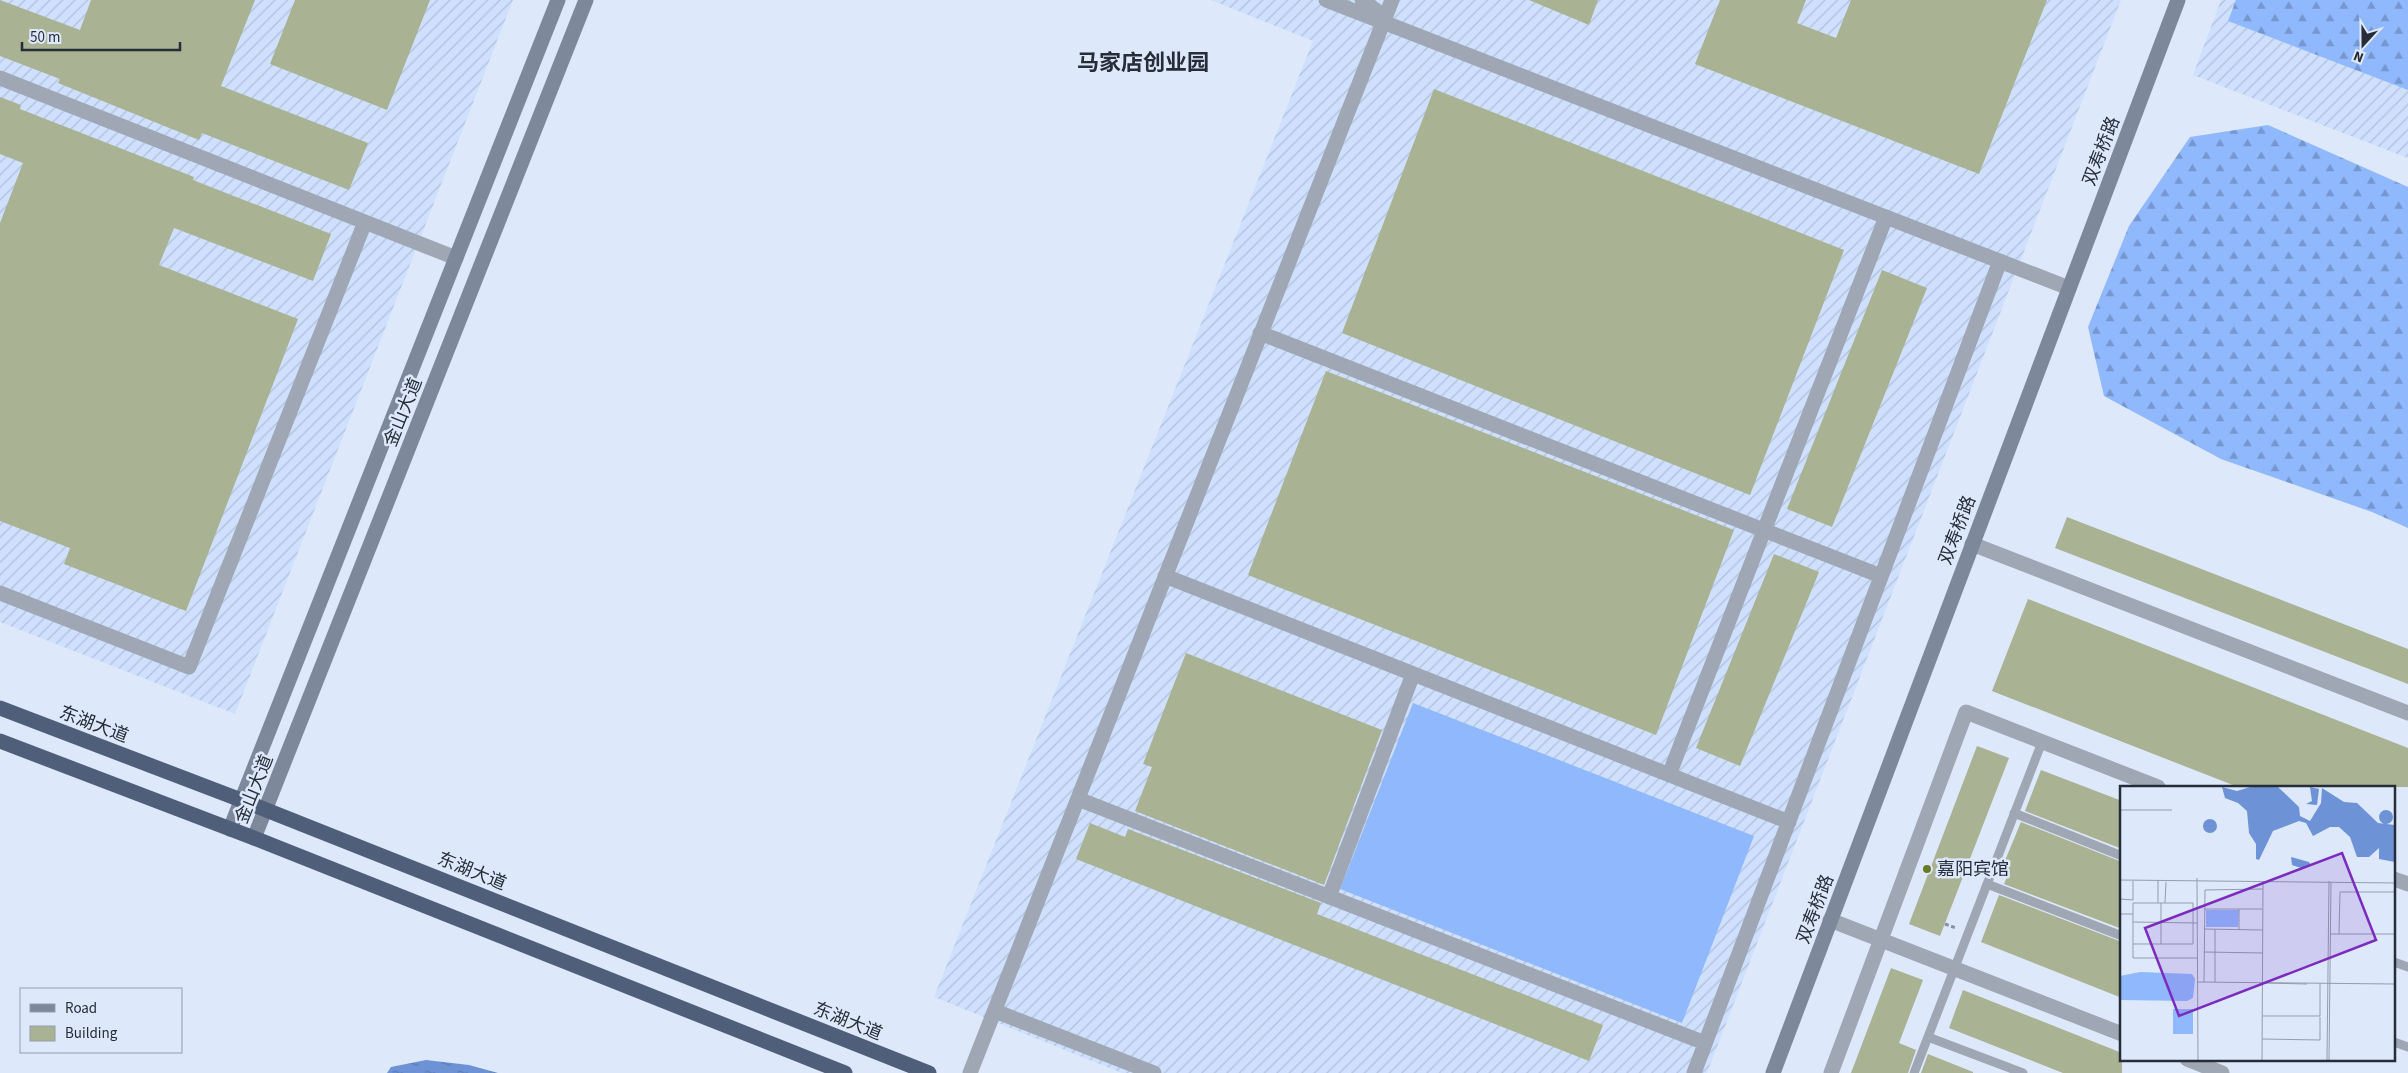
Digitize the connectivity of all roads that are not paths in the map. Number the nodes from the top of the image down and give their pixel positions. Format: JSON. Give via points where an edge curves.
{"nodes":[{"id":1,"x":558,"y":0,"type":"edge"},
{"id":2,"x":586,"y":0,"type":"edge"},
{"id":3,"x":1326,"y":0,"type":"edge"},
{"id":4,"x":1362,"y":0,"type":"edge"},
{"id":5,"x":1392,"y":0,"type":"edge"},
{"id":6,"x":2178,"y":0,"type":"edge"},
{"id":7,"x":1384,"y":20,"type":"junction"},
{"id":8,"x":0,"y":78,"type":"edge"},
{"id":9,"x":1886,"y":217,"type":"junction"},
{"id":10,"x":365,"y":222,"type":"junction"},
{"id":11,"x":456,"y":258,"type":"junction"},
{"id":12,"x":2000,"y":261,"type":"junction"},
{"id":13,"x":2069,"y":288,"type":"junction"},
{"id":14,"x":1260,"y":334,"type":"junction"},
{"id":15,"x":1765,"y":530,"type":"junction"},
{"id":16,"x":1972,"y":544,"type":"junction"},
{"id":17,"x":1165,"y":576,"type":"junction"},
{"id":18,"x":1881,"y":576,"type":"junction"},
{"id":19,"x":0,"y":593,"type":"edge"},
{"id":20,"x":1413,"y":674,"type":"junction"},
{"id":21,"x":0,"y":708,"type":"edge"},
{"id":22,"x":2408,"y":714,"type":"edge"},
{"id":23,"x":0,"y":741,"type":"edge"},
{"id":24,"x":2042,"y":742,"type":"junction"},
{"id":25,"x":1669,"y":775,"type":"junction"},
{"id":26,"x":2155,"y":786,"type":"edge"},
{"id":27,"x":1078,"y":799,"type":"junction"},
{"id":28,"x":241,"y":800,"type":"junction"},
{"id":29,"x":266,"y":810,"type":"junction"},
{"id":30,"x":2014,"y":814,"type":"junction"},
{"id":31,"x":1788,"y":822,"type":"junction"},
{"id":32,"x":230,"y":829,"type":"junction"},
{"id":33,"x":254,"y":838,"type":"junction"},
{"id":34,"x":2120,"y":855,"type":"edge"},
{"id":35,"x":2396,"y":880,"type":"edge"},
{"id":36,"x":1987,"y":884,"type":"junction"},
{"id":37,"x":2408,"y":884,"type":"edge"},
{"id":38,"x":1329,"y":897,"type":"junction"},
{"id":39,"x":1830,"y":920,"type":"junction"},
{"id":40,"x":2120,"y":935,"type":"edge"},
{"id":41,"x":1882,"y":940,"type":"junction"},
{"id":42,"x":2396,"y":963,"type":"edge"},
{"id":43,"x":2408,"y":967,"type":"edge"},
{"id":44,"x":1954,"y":969,"type":"junction"},
{"id":45,"x":995,"y":1010,"type":"junction"},
{"id":46,"x":2120,"y":1033,"type":"edge"},
{"id":47,"x":1928,"y":1037,"type":"junction"},
{"id":48,"x":1705,"y":1043,"type":"junction"},
{"id":49,"x":2396,"y":1043,"type":"edge"},
{"id":50,"x":2408,"y":1047,"type":"edge"},
{"id":51,"x":2190,"y":1060,"type":"edge"},
{"id":52,"x":2218,"y":1069,"type":"edge"},
{"id":53,"x":845,"y":1073,"type":"edge"},
{"id":54,"x":929,"y":1073,"type":"edge"},
{"id":55,"x":970,"y":1073,"type":"edge"},
{"id":56,"x":1154,"y":1073,"type":"edge"},
{"id":57,"x":1694,"y":1073,"type":"edge"},
{"id":58,"x":1773,"y":1073,"type":"edge"},
{"id":59,"x":1831,"y":1073,"type":"edge"},
{"id":60,"x":1914,"y":1073,"type":"edge"},
{"id":61,"x":2023,"y":1073,"type":"edge"}],
"edges":[{"from":1,"to":11,"type":"street","name":"金山大道"},
{"from":2,"to":29,"type":"street","name":"金山大道"},
{"from":3,"to":7,"type":"street"},
{"from":4,"to":7,"type":"street"},
{"from":5,"to":7,"type":"street"},
{"from":6,"to":13,"type":"street","name":"双寿桥路"},
{"from":7,"to":9,"type":"street"},
{"from":7,"to":14,"type":"street"},
{"from":8,"to":10,"type":"street"},
{"from":9,"to":12,"type":"street"},
{"from":9,"to":15,"type":"street"},
{"from":10,"to":11,"type":"street"},
{"from":10,"to":19,"type":"street","via":[[189,667]]},
{"from":11,"to":28,"type":"street","name":"金山大道"},
{"from":12,"to":13,"type":"street"},
{"from":12,"to":18,"type":"street"},
{"from":13,"to":16,"type":"street","name":"双寿桥路"},
{"from":14,"to":15,"type":"street"},
{"from":14,"to":17,"type":"street"},
{"from":15,"to":18,"type":"street"},
{"from":15,"to":25,"type":"street"},
{"from":16,"to":22,"type":"street"},
{"from":16,"to":39,"type":"street","name":"双寿桥路"},
{"from":17,"to":20,"type":"street"},
{"from":17,"to":27,"type":"street"},
{"from":18,"to":31,"type":"street"},
{"from":20,"to":25,"type":"street"},
{"from":20,"to":38,"type":"street"},
{"from":21,"to":28,"type":"highway","name":"东湖大道"},
{"from":23,"to":32,"type":"highway"},
{"from":24,"to":26,"type":"street"},
{"from":24,"to":30,"type":"lane"},
{"from":24,"to":41,"type":"street","via":[[1966,712]]},
{"from":25,"to":31,"type":"street"},
{"from":27,"to":38,"type":"street"},
{"from":27,"to":45,"type":"street"},
{"from":28,"to":29,"type":"highway","name":"东湖大道"},
{"from":28,"to":32,"type":"street","name":"金山大道"},
{"from":29,"to":33,"type":"street","name":"金山大道"},
{"from":29,"to":54,"type":"highway","name":"东湖大道"},
{"from":30,"to":34,"type":"lane"},
{"from":30,"to":36,"type":"lane"},
{"from":31,"to":48,"type":"street"},
{"from":32,"to":33,"type":"highway"},
{"from":33,"to":53,"type":"highway"},
{"from":35,"to":37,"type":"street"},
{"from":36,"to":40,"type":"lane"},
{"from":36,"to":44,"type":"lane"},
{"from":38,"to":48,"type":"street"},
{"from":39,"to":41,"type":"street"},
{"from":39,"to":58,"type":"street","name":"双寿桥路"},
{"from":41,"to":44,"type":"street"},
{"from":41,"to":59,"type":"street"},
{"from":42,"to":43,"type":"lane"},
{"from":44,"to":46,"type":"street"},
{"from":44,"to":47,"type":"lane"},
{"from":45,"to":55,"type":"street"},
{"from":45,"to":56,"type":"street"},
{"from":47,"to":60,"type":"lane"},
{"from":47,"to":61,"type":"lane"},
{"from":48,"to":57,"type":"street"},
{"from":49,"to":50,"type":"lane"},
{"from":51,"to":52,"type":"street"}]}
